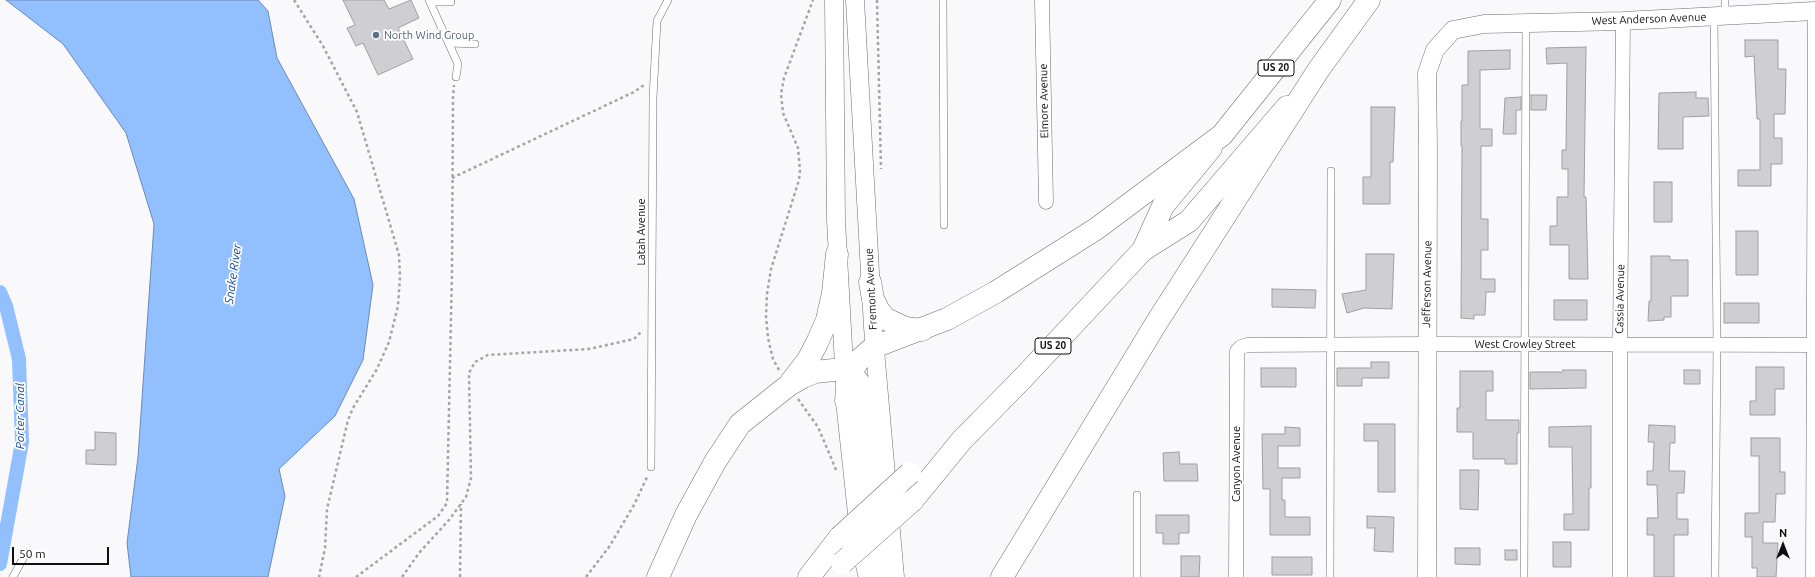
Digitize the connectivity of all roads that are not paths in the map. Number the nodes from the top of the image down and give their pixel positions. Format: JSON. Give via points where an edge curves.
{"nodes":[{"id":1,"x":668,"y":0,"type":"edge"},
{"id":2,"x":834,"y":0,"type":"edge"},
{"id":3,"x":855,"y":0,"type":"edge"},
{"id":4,"x":943,"y":0,"type":"edge"},
{"id":5,"x":1042,"y":0,"type":"edge"},
{"id":6,"x":1330,"y":0,"type":"edge"},
{"id":7,"x":1369,"y":0,"type":"edge"},
{"id":8,"x":429,"y":1,"type":"edge"},
{"id":9,"x":451,"y":2,"type":"dead end"},
{"id":10,"x":1722,"y":11,"type":"edge"},
{"id":11,"x":1815,"y":11,"type":"edge"},
{"id":12,"x":1623,"y":21,"type":"junction"},
{"id":13,"x":1526,"y":23,"type":"junction"},
{"id":14,"x":1484,"y":24,"type":"joint"},
{"id":15,"x":450,"y":43,"type":"junction"},
{"id":16,"x":475,"y":44,"type":"dead end"},
{"id":17,"x":1319,"y":69,"type":"junction"},
{"id":18,"x":456,"y":77,"type":"road end"},
{"id":19,"x":1222,"y":135,"type":"junction"},
{"id":20,"x":1331,"y":171,"type":"dead end"},
{"id":21,"x":1046,"y":202,"type":"dead end"},
{"id":22,"x":944,"y":225,"type":"dead end"},
{"id":23,"x":1143,"y":250,"type":"junction"},
{"id":24,"x":837,"y":254,"type":"junction"},
{"id":25,"x":870,"y":282,"type":"junction"},
{"id":26,"x":922,"y":330,"type":"junction"},
{"id":27,"x":1427,"y":344,"type":"junction"},
{"id":28,"x":1525,"y":344,"type":"junction"},
{"id":29,"x":1620,"y":344,"type":"junction"},
{"id":30,"x":1717,"y":344,"type":"junction"},
{"id":31,"x":1331,"y":345,"type":"junction"},
{"id":32,"x":1814,"y":345,"type":"edge"},
{"id":33,"x":874,"y":346,"type":"junction"},
{"id":34,"x":1237,"y":352,"type":"joint"},
{"id":35,"x":847,"y":371,"type":"junction"},
{"id":36,"x":789,"y":385,"type":"junction"},
{"id":37,"x":846,"y":401,"type":"joint"},
{"id":38,"x":962,"y":440,"type":"junction"},
{"id":39,"x":651,"y":467,"type":"road end"},
{"id":40,"x":1137,"y":495,"type":"dead end"},
{"id":41,"x":861,"y":541,"type":"junction"},
{"id":42,"x":26,"y":553,"type":"dead end"},
{"id":43,"x":13,"y":577,"type":"edge"},
{"id":44,"x":658,"y":577,"type":"edge"},
{"id":45,"x":810,"y":577,"type":"edge"},
{"id":46,"x":864,"y":577,"type":"edge"},
{"id":47,"x":870,"y":577,"type":"edge"},
{"id":48,"x":885,"y":577,"type":"edge"},
{"id":49,"x":894,"y":577,"type":"edge"},
{"id":50,"x":1002,"y":577,"type":"edge"},
{"id":51,"x":1137,"y":577,"type":"edge"},
{"id":52,"x":1236,"y":577,"type":"edge"},
{"id":53,"x":1330,"y":577,"type":"edge"},
{"id":54,"x":1427,"y":577,"type":"edge"},
{"id":55,"x":1524,"y":577,"type":"edge"},
{"id":56,"x":1620,"y":577,"type":"edge"},
{"id":57,"x":1715,"y":577,"type":"edge"},
{"id":58,"x":1813,"y":577,"type":"edge"}],
"edges":[{"from":1,"to":39,"type":"lane","name":"Latah Avenue","via":[[658,21],[655,76]]},
{"from":2,"to":24,"type":"street"},
{"from":3,"to":25,"type":"street","name":"Fremont Avenue"},
{"from":4,"to":22,"type":"lane"},
{"from":5,"to":21,"type":"street","name":"Elmore Avenue"},
{"from":6,"to":19,"type":"highway","number":"US 20"},
{"from":7,"to":17,"type":"highway","number":"US 20"},
{"from":8,"to":9,"type":"lane"},
{"from":8,"to":15,"type":"lane"},
{"from":10,"to":11,"type":"street","name":"West Anderson Avenue"},
{"from":10,"to":12,"type":"street","name":"West Anderson Avenue"},
{"from":10,"to":30,"type":"lane"},
{"from":11,"to":32,"type":"street"},
{"from":12,"to":13,"type":"street","name":"West Anderson Avenue"},
{"from":12,"to":29,"type":"street","name":"Cassia Avenue"},
{"from":13,"to":14,"type":"street","name":"West Anderson Avenue"},
{"from":13,"to":28,"type":"lane"},
{"from":14,"to":27,"type":"street","name":"Jefferson Avenue","via":[[1453,30],[1435,50],[1427,72]]},
{"from":15,"to":16,"type":"lane"},
{"from":15,"to":18,"type":"lane","via":[[458,64]]},
{"from":17,"to":23,"type":"highway","number":"US 20","via":[[1189,221]]},
{"from":17,"to":50,"type":"highway","via":[[1157,322]]},
{"from":19,"to":23,"type":"highway","number":"US 20","via":[[1163,206]]},
{"from":19,"to":26,"type":"highway","via":[[1096,229],[1040,266]]},
{"from":20,"to":31,"type":"lane"},
{"from":23,"to":38,"type":"highway","number":"US 20"},
{"from":24,"to":35,"type":"street"},
{"from":24,"to":36,"type":"highway","via":[[834,293],[827,320],[818,343]]},
{"from":25,"to":26,"type":"highway","via":[[873,299],[886,319],[905,328]]},
{"from":25,"to":33,"type":"street","name":"Fremont Avenue"},
{"from":26,"to":33,"type":"highway"},
{"from":27,"to":28,"type":"street","name":"West Crowley Street"},
{"from":27,"to":31,"type":"street","name":"West Crowley Street"},
{"from":27,"to":54,"type":"street","name":"Jefferson Avenue"},
{"from":28,"to":29,"type":"street","name":"West Crowley Street"},
{"from":28,"to":55,"type":"lane"},
{"from":29,"to":30,"type":"street","name":"West Crowley Street"},
{"from":29,"to":56,"type":"street","name":"Cassia Avenue"},
{"from":30,"to":32,"type":"street","name":"West Crowley Street"},
{"from":30,"to":57,"type":"lane"},
{"from":31,"to":34,"type":"street","name":"West Crowley Street","via":[[1247,345],[1240,347]]},
{"from":31,"to":53,"type":"lane"},
{"from":32,"to":58,"type":"street"},
{"from":33,"to":35,"type":"highway"},
{"from":33,"to":49,"type":"street","name":"Fremont Avenue"},
{"from":34,"to":52,"type":"street","name":"Canyon Avenue"},
{"from":35,"to":36,"type":"highway","via":[[815,372]]},
{"from":35,"to":37,"type":"highway"},
{"from":35,"to":48,"type":"highway","via":[[859,383],[863,394],[869,477],[880,559]]},
{"from":36,"to":44,"type":"highway","via":[[740,424],[715,462],[686,515]]},
{"from":37,"to":41,"type":"main road"},
{"from":38,"to":45,"type":"highway","number":"US 20","bridge":true,"via":[[910,473],[840,537]]},
{"from":38,"to":45,"type":"highway","number":"US 20","bridge":true,"via":[[912,501],[842,563]]},
{"from":40,"to":51,"type":"lane"},
{"from":41,"to":46,"type":"main road"},
{"from":41,"to":47,"type":"highway"},
{"from":42,"to":43,"type":"lane"}]}
